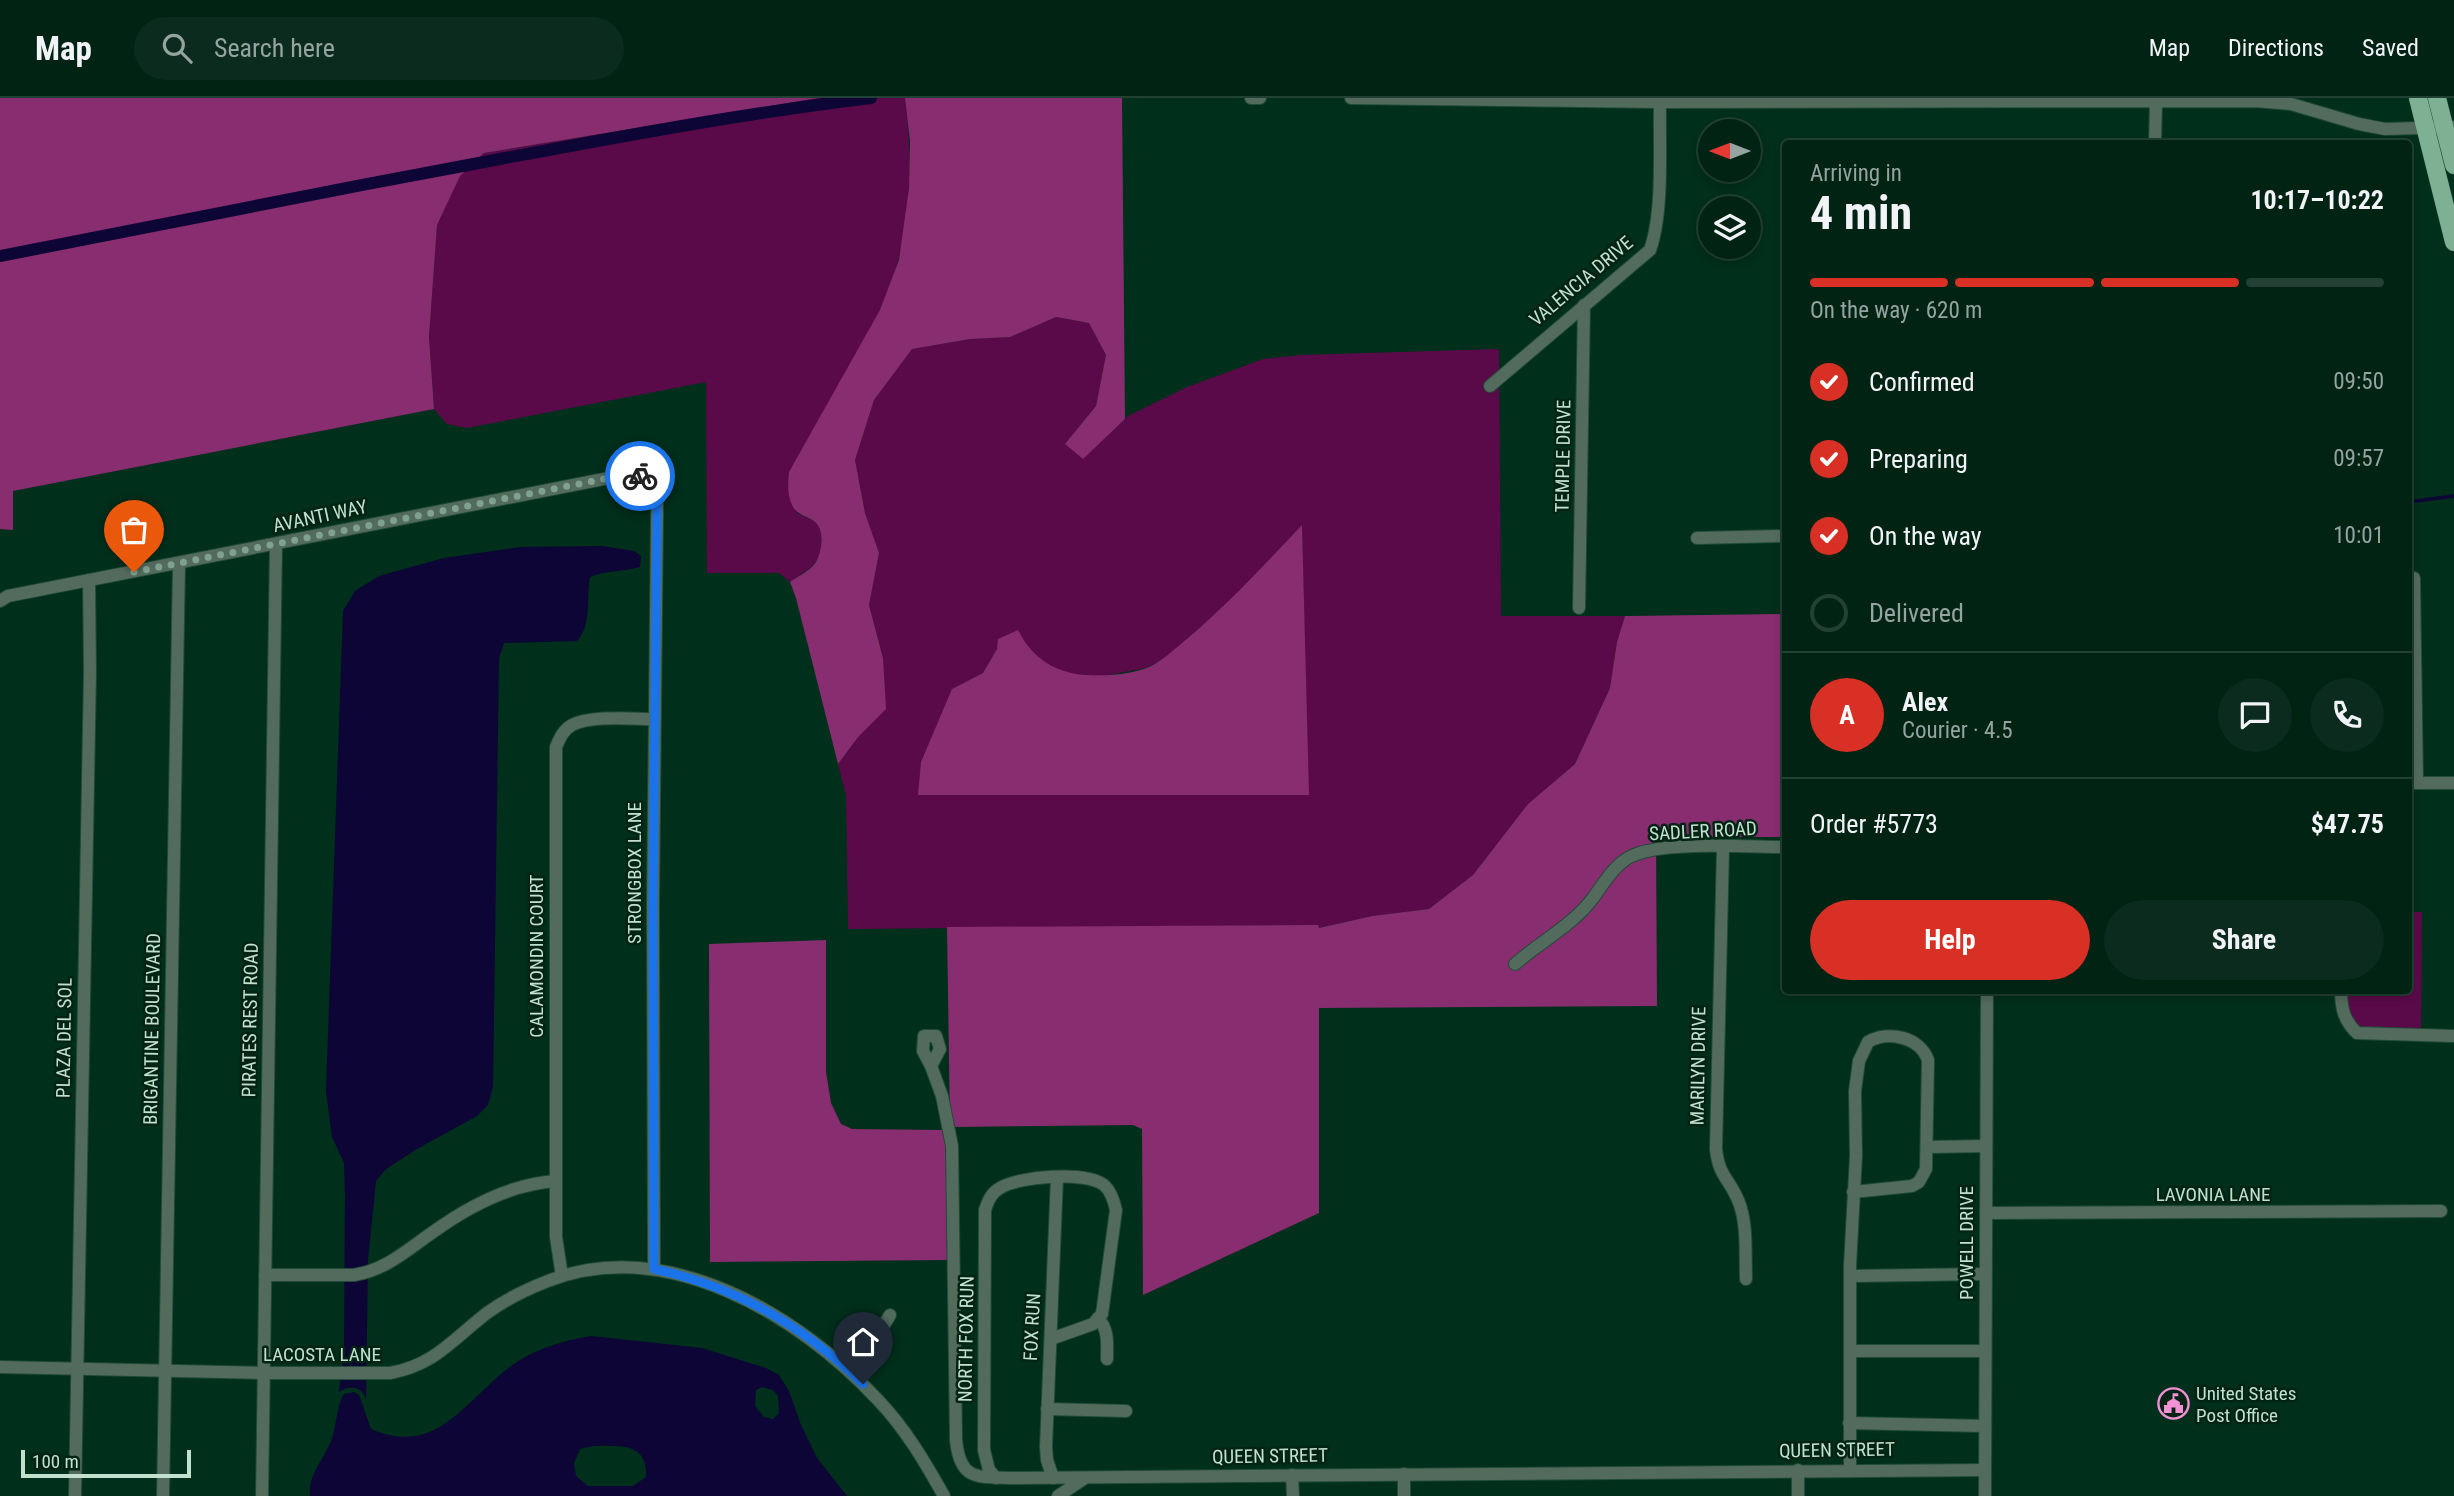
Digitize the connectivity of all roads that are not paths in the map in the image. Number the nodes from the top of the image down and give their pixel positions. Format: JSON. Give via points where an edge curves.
{"nodes":[{"id":1,"x":1251,"y":98,"type":"edge"},
{"id":2,"x":1259,"y":98,"type":"edge"},
{"id":3,"x":1351,"y":98,"type":"edge"},
{"id":4,"x":2418,"y":98,"type":"edge"},
{"id":5,"x":2437,"y":98,"type":"edge"},
{"id":6,"x":2156,"y":101,"type":"junction"},
{"id":7,"x":1660,"y":102,"type":"junction"},
{"id":8,"x":2441,"y":127,"type":"edge"},
{"id":9,"x":2155,"y":140,"type":"edge"},
{"id":10,"x":2454,"y":165,"type":"edge"},
{"id":11,"x":2454,"y":242,"type":"edge"},
{"id":12,"x":1584,"y":305,"type":"junction"},
{"id":13,"x":1490,"y":386,"type":"dead end"},
{"id":14,"x":648,"y":480,"type":"joint"},
{"id":15,"x":1782,"y":536,"type":"edge"},
{"id":16,"x":1697,"y":538,"type":"dead end"},
{"id":17,"x":276,"y":544,"type":"junction"},
{"id":18,"x":179,"y":563,"type":"junction"},
{"id":19,"x":2414,"y":578,"type":"dead end"},
{"id":20,"x":89,"y":580,"type":"junction"},
{"id":21,"x":0,"y":601,"type":"edge"},
{"id":22,"x":1579,"y":608,"type":"dead end"},
{"id":23,"x":654,"y":719,"type":"junction"},
{"id":24,"x":2412,"y":783,"type":"edge"},
{"id":25,"x":2454,"y":783,"type":"edge"},
{"id":26,"x":1723,"y":847,"type":"junction"},
{"id":27,"x":1782,"y":847,"type":"edge"},
{"id":28,"x":1515,"y":964,"type":"dead end"},
{"id":29,"x":1987,"y":994,"type":"edge"},
{"id":30,"x":2341,"y":994,"type":"edge"},
{"id":31,"x":2454,"y":1036,"type":"edge"},
{"id":32,"x":931,"y":1066,"type":"dead end"},
{"id":33,"x":1986,"y":1146,"type":"junction"},
{"id":34,"x":1927,"y":1147,"type":"junction"},
{"id":35,"x":1057,"y":1177,"type":"junction"},
{"id":36,"x":555,"y":1181,"type":"junction"},
{"id":37,"x":1853,"y":1192,"type":"junction"},
{"id":38,"x":2441,"y":1211,"type":"dead end"},
{"id":39,"x":1986,"y":1213,"type":"junction"},
{"id":40,"x":654,"y":1269,"type":"junction"},
{"id":41,"x":1985,"y":1274,"type":"junction"},
{"id":42,"x":265,"y":1275,"type":"junction"},
{"id":43,"x":562,"y":1276,"type":"junction"},
{"id":44,"x":1850,"y":1276,"type":"junction"},
{"id":45,"x":1746,"y":1279,"type":"dead end"},
{"id":46,"x":890,"y":1315,"type":"dead end"},
{"id":47,"x":1098,"y":1318,"type":"junction"},
{"id":48,"x":1051,"y":1339,"type":"junction"},
{"id":49,"x":1850,"y":1351,"type":"junction"},
{"id":50,"x":1985,"y":1351,"type":"junction"},
{"id":51,"x":1107,"y":1359,"type":"dead end"},
{"id":52,"x":0,"y":1367,"type":"edge"},
{"id":53,"x":77,"y":1369,"type":"junction"},
{"id":54,"x":847,"y":1369,"type":"junction"},
{"id":55,"x":165,"y":1371,"type":"junction"},
{"id":56,"x":264,"y":1373,"type":"junction"},
{"id":57,"x":1047,"y":1409,"type":"junction"},
{"id":58,"x":1126,"y":1411,"type":"dead end"},
{"id":59,"x":1849,"y":1423,"type":"junction"},
{"id":60,"x":1985,"y":1426,"type":"junction"},
{"id":61,"x":1850,"y":1469,"type":"junction"},
{"id":62,"x":1798,"y":1470,"type":"junction"},
{"id":63,"x":1985,"y":1470,"type":"junction"},
{"id":64,"x":1404,"y":1474,"type":"junction"},
{"id":65,"x":1292,"y":1475,"type":"junction"},
{"id":66,"x":996,"y":1478,"type":"junction"},
{"id":67,"x":1053,"y":1478,"type":"junction"},
{"id":68,"x":1085,"y":1478,"type":"junction"},
{"id":69,"x":75,"y":1496,"type":"edge"},
{"id":70,"x":163,"y":1496,"type":"edge"},
{"id":71,"x":262,"y":1496,"type":"edge"},
{"id":72,"x":944,"y":1496,"type":"edge"},
{"id":73,"x":1058,"y":1496,"type":"edge"},
{"id":74,"x":1293,"y":1496,"type":"edge"},
{"id":75,"x":1404,"y":1496,"type":"edge"},
{"id":76,"x":1798,"y":1496,"type":"edge"},
{"id":77,"x":1985,"y":1496,"type":"edge"}],
"edges":[{"from":1,"to":2,"type":"street"},
{"from":3,"to":7,"type":"street"},
{"from":4,"to":8,"type":"main road"},
{"from":5,"to":8,"type":"main road"},
{"from":6,"to":7,"type":"street"},
{"from":6,"to":8,"type":"street","via":[[2291,104],[2385,128]]},
{"from":6,"to":9,"type":"street"},
{"from":7,"to":12,"type":"street","name":"VALENCIA DRIVE","via":[[1657,211],[1650,250]]},
{"from":8,"to":10,"type":"main road"},
{"from":8,"to":11,"type":"main road"},
{"from":12,"to":13,"type":"street","name":"VALENCIA DRIVE"},
{"from":12,"to":22,"type":"street","name":"TEMPLE DRIVE"},
{"from":14,"to":17,"type":"street","name":"AVANTI WAY","via":[[624,475]]},
{"from":14,"to":23,"type":"street","name":"STRONGBOX LANE","via":[[657,499]]},
{"from":15,"to":16,"type":"street"},
{"from":17,"to":18,"type":"street","name":"AVANTI WAY"},
{"from":17,"to":42,"type":"street","name":"PIRATES REST ROAD"},
{"from":18,"to":20,"type":"street","name":"AVANTI WAY"},
{"from":18,"to":55,"type":"street","name":"BRIGANTINE BOULEVARD"},
{"from":19,"to":24,"type":"street"},
{"from":20,"to":21,"type":"street","name":"AVANTI WAY"},
{"from":20,"to":53,"type":"street","name":"PLAZA DEL SOL"},
{"from":23,"to":36,"type":"street","name":"CALAMONDIN COURT","via":[[587,721],[562,733],[556,747]]},
{"from":23,"to":40,"type":"street","name":"STRONGBOX LANE"},
{"from":24,"to":25,"type":"street"},
{"from":26,"to":27,"type":"street","name":"SADLER ROAD"},
{"from":26,"to":28,"type":"street","name":"SADLER ROAD","via":[[1661,849],[1632,856],[1573,920]]},
{"from":26,"to":45,"type":"street","name":"MARILYN DRIVE","via":[[1716,1149],[1718,1164],[1742,1214]]},
{"from":29,"to":33,"type":"street","name":"POWELL DRIVE"},
{"from":30,"to":31,"type":"street","via":[[2347,1024],[2357,1033]]},
{"from":32,"to":66,"type":"street","name":"QUEEN STREET","via":[[952,1146],[958,1461],[966,1471]]},
{"from":33,"to":34,"type":"street"},
{"from":33,"to":39,"type":"street","name":"POWELL DRIVE"},
{"from":34,"to":37,"type":"street","via":[[1926,1169],[1919,1182]]},
{"from":34,"to":37,"type":"street","via":[[1926,1053],[1909,1040],[1876,1037],[1864,1048],[1856,1077]]},
{"from":35,"to":47,"type":"street","via":[[1092,1179],[1113,1198],[1116,1210]]},
{"from":35,"to":48,"type":"street","name":"FOX RUN"},
{"from":35,"to":66,"type":"street","name":"NORTH FOX RUN","via":[[1001,1187],[985,1210],[984,1450]]},
{"from":36,"to":42,"type":"street","via":[[536,1182],[484,1201],[368,1273]]},
{"from":36,"to":43,"type":"street","name":"CALAMONDIN COURT"},
{"from":37,"to":44,"type":"street"},
{"from":38,"to":39,"type":"street","name":"LAVONIA LANE"},
{"from":39,"to":41,"type":"street","name":"POWELL DRIVE"},
{"from":40,"to":43,"type":"street","name":"LACOSTA LANE"},
{"from":40,"to":54,"type":"street","name":"LACOSTA LANE","via":[[718,1287],[777,1315]]},
{"from":41,"to":44,"type":"street"},
{"from":41,"to":50,"type":"street","name":"POWELL DRIVE"},
{"from":42,"to":56,"type":"street","name":"PIRATES REST ROAD"},
{"from":43,"to":56,"type":"street","name":"LACOSTA LANE","via":[[508,1300],[441,1353],[408,1370]]},
{"from":44,"to":49,"type":"street"},
{"from":46,"to":54,"type":"street"},
{"from":47,"to":48,"type":"street"},
{"from":47,"to":51,"type":"street","via":[[1107,1333]]},
{"from":48,"to":57,"type":"street","name":"FOX RUN"},
{"from":49,"to":50,"type":"street"},
{"from":49,"to":59,"type":"street"},
{"from":50,"to":60,"type":"street","name":"POWELL DRIVE"},
{"from":52,"to":53,"type":"street","name":"LACOSTA LANE"},
{"from":53,"to":55,"type":"street","name":"LACOSTA LANE"},
{"from":53,"to":69,"type":"street","name":"PLAZA DEL SOL"},
{"from":54,"to":72,"type":"street","name":"LACOSTA LANE","via":[[900,1426]]},
{"from":55,"to":56,"type":"street","name":"LACOSTA LANE"},
{"from":55,"to":70,"type":"street","name":"BRIGANTINE BOULEVARD"},
{"from":56,"to":71,"type":"street","name":"PIRATES REST ROAD"},
{"from":57,"to":58,"type":"street"},
{"from":57,"to":67,"type":"street","name":"FOX RUN","via":[[1046,1460]]},
{"from":59,"to":60,"type":"street"},
{"from":59,"to":61,"type":"street"},
{"from":60,"to":63,"type":"street","name":"POWELL DRIVE"},
{"from":61,"to":62,"type":"street","name":"QUEEN STREET"},
{"from":61,"to":63,"type":"street","name":"QUEEN STREET"},
{"from":62,"to":64,"type":"street","name":"QUEEN STREET"},
{"from":62,"to":76,"type":"street"},
{"from":63,"to":77,"type":"street","name":"POWELL DRIVE"},
{"from":64,"to":65,"type":"street","name":"QUEEN STREET"},
{"from":64,"to":75,"type":"street"},
{"from":65,"to":68,"type":"street","name":"QUEEN STREET"},
{"from":65,"to":74,"type":"street"},
{"from":66,"to":67,"type":"street","name":"QUEEN STREET"},
{"from":67,"to":68,"type":"street","name":"QUEEN STREET"},
{"from":68,"to":73,"type":"street"}]}
